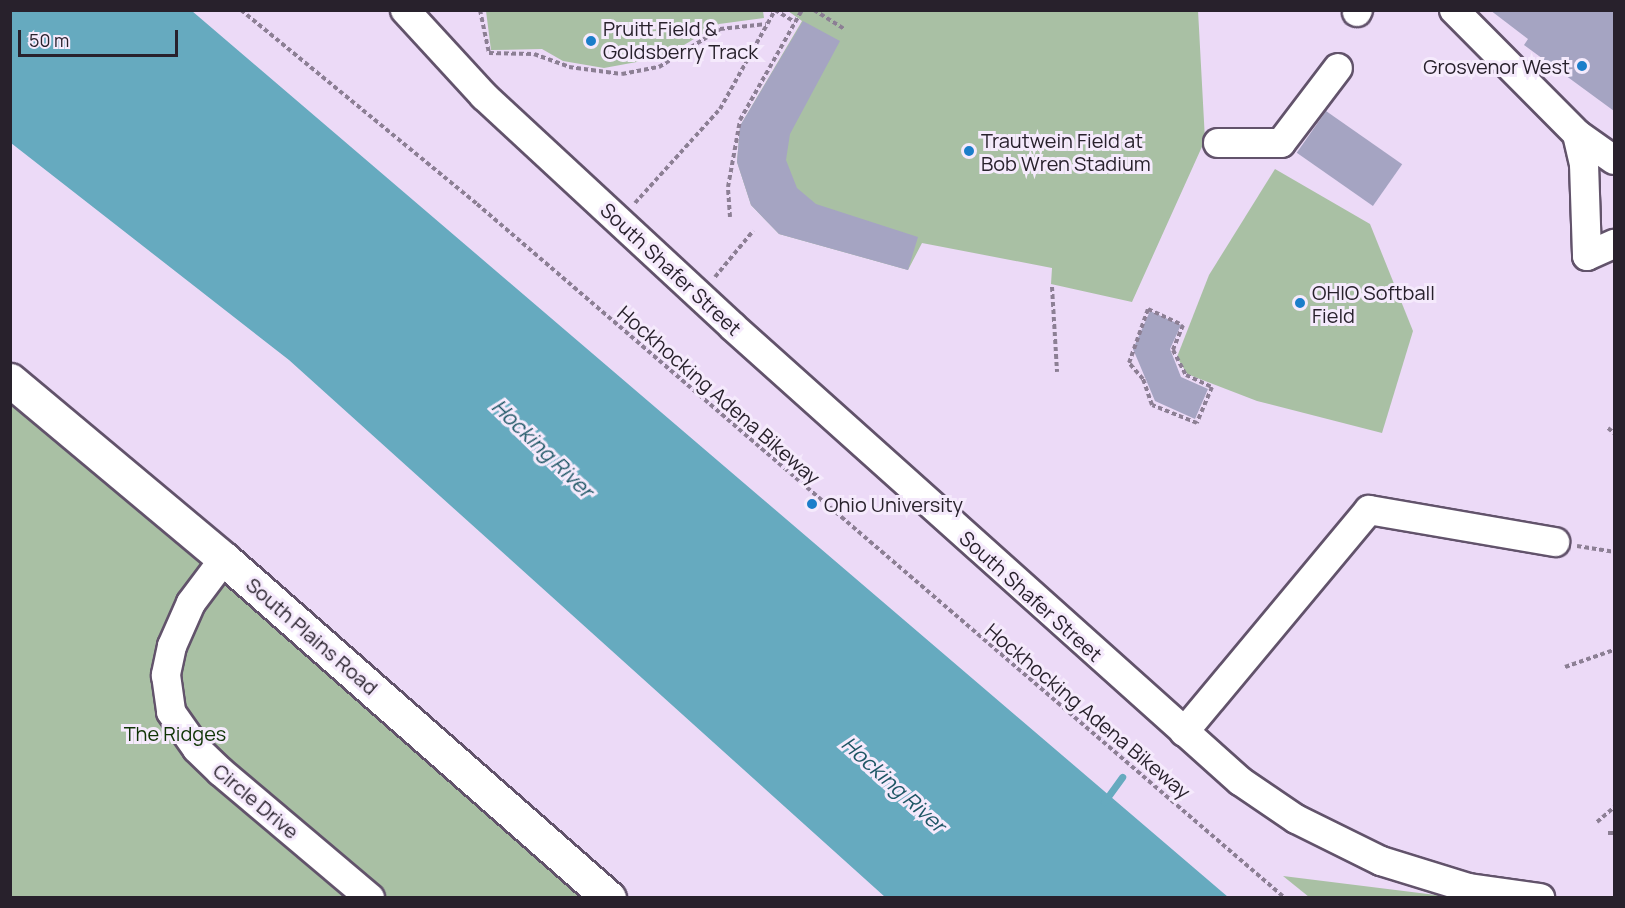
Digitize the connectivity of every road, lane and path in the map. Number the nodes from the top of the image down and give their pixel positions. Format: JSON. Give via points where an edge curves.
{"nodes":[{"id":1,"x":241,"y":10,"type":"edge"},
{"id":2,"x":405,"y":10,"type":"edge"},
{"id":3,"x":480,"y":10,"type":"edge"},
{"id":4,"x":775,"y":10,"type":"edge"},
{"id":5,"x":802,"y":10,"type":"edge"},
{"id":6,"x":814,"y":10,"type":"edge"},
{"id":7,"x":1454,"y":10,"type":"edge"},
{"id":8,"x":795,"y":22,"type":"junction"},
{"id":9,"x":766,"y":24,"type":"dead end"},
{"id":10,"x":845,"y":29,"type":"dead end"},
{"id":11,"x":1338,"y":68,"type":"dead end"},
{"id":12,"x":1577,"y":134,"type":"junction"},
{"id":13,"x":1218,"y":143,"type":"dead end"},
{"id":14,"x":1614,"y":160,"type":"edge"},
{"id":15,"x":632,"y":206,"type":"dead end"},
{"id":16,"x":730,"y":217,"type":"dead end"},
{"id":17,"x":753,"y":231,"type":"dead end"},
{"id":18,"x":1614,"y":244,"type":"edge"},
{"id":19,"x":713,"y":279,"type":"dead end"},
{"id":20,"x":1052,"y":287,"type":"dead end"},
{"id":21,"x":1127,"y":364,"type":"joint"},
{"id":22,"x":1057,"y":372,"type":"dead end"},
{"id":23,"x":10,"y":380,"type":"edge"},
{"id":24,"x":1608,"y":428,"type":"dead end"},
{"id":25,"x":1614,"y":432,"type":"edge"},
{"id":26,"x":1555,"y":542,"type":"joint"},
{"id":27,"x":1614,"y":552,"type":"edge"},
{"id":28,"x":225,"y":559,"type":"junction"},
{"id":29,"x":1614,"y":650,"type":"edge"},
{"id":30,"x":1566,"y":667,"type":"dead end"},
{"id":31,"x":1184,"y":732,"type":"junction"},
{"id":32,"x":1614,"y":807,"type":"edge"},
{"id":33,"x":1598,"y":822,"type":"dead end"},
{"id":34,"x":1608,"y":833,"type":"dead end"},
{"id":35,"x":1614,"y":833,"type":"edge"},
{"id":36,"x":370,"y":897,"type":"edge"},
{"id":37,"x":609,"y":897,"type":"edge"},
{"id":38,"x":1285,"y":897,"type":"edge"},
{"id":39,"x":1532,"y":897,"type":"edge"}],
"edges":[{"from":1,"to":38,"type":"path","name":"Hockhocking Adena Bikeway","via":[[477,204]]},
{"from":2,"to":31,"type":"street","name":"South Shafer Street","via":[[518,128]]},
{"from":3,"to":9,"type":"path","via":[[489,53],[534,54],[569,67],[622,74],[659,67],[720,29]]},
{"from":4,"to":8,"type":"path"},
{"from":4,"to":15,"type":"path","via":[[720,109]]},
{"from":5,"to":8,"type":"path"},
{"from":6,"to":10,"type":"path"},
{"from":7,"to":12,"type":"street"},
{"from":8,"to":16,"type":"path","via":[[740,120],[728,187]]},
{"from":11,"to":13,"type":"street","via":[[1281,142]]},
{"from":12,"to":14,"type":"street"},
{"from":12,"to":18,"type":"street","via":[[1584,164],[1587,256]]},
{"from":17,"to":19,"type":"path"},
{"from":20,"to":22,"type":"path"},
{"from":21,"to":21,"type":"path","via":[[1143,379],[1152,405],[1197,423],[1212,387],[1186,375],[1173,350],[1183,325],[1148,309]]},
{"from":23,"to":28,"type":"main road","name":"South Plains Road"},
{"from":24,"to":25,"type":"path"},
{"from":26,"to":27,"type":"path"},
{"from":26,"to":31,"type":"street","via":[[1369,510]]},
{"from":28,"to":36,"type":"street","name":"Circle Drive","via":[[191,603],[172,646],[166,675],[171,712],[197,750]]},
{"from":28,"to":37,"type":"main road","name":"South Plains Road"},
{"from":29,"to":30,"type":"path"},
{"from":31,"to":39,"type":"street","name":"South Shafer Street","via":[[1240,781],[1341,843],[1421,875]]},
{"from":32,"to":33,"type":"path"},
{"from":34,"to":35,"type":"path"}]}
